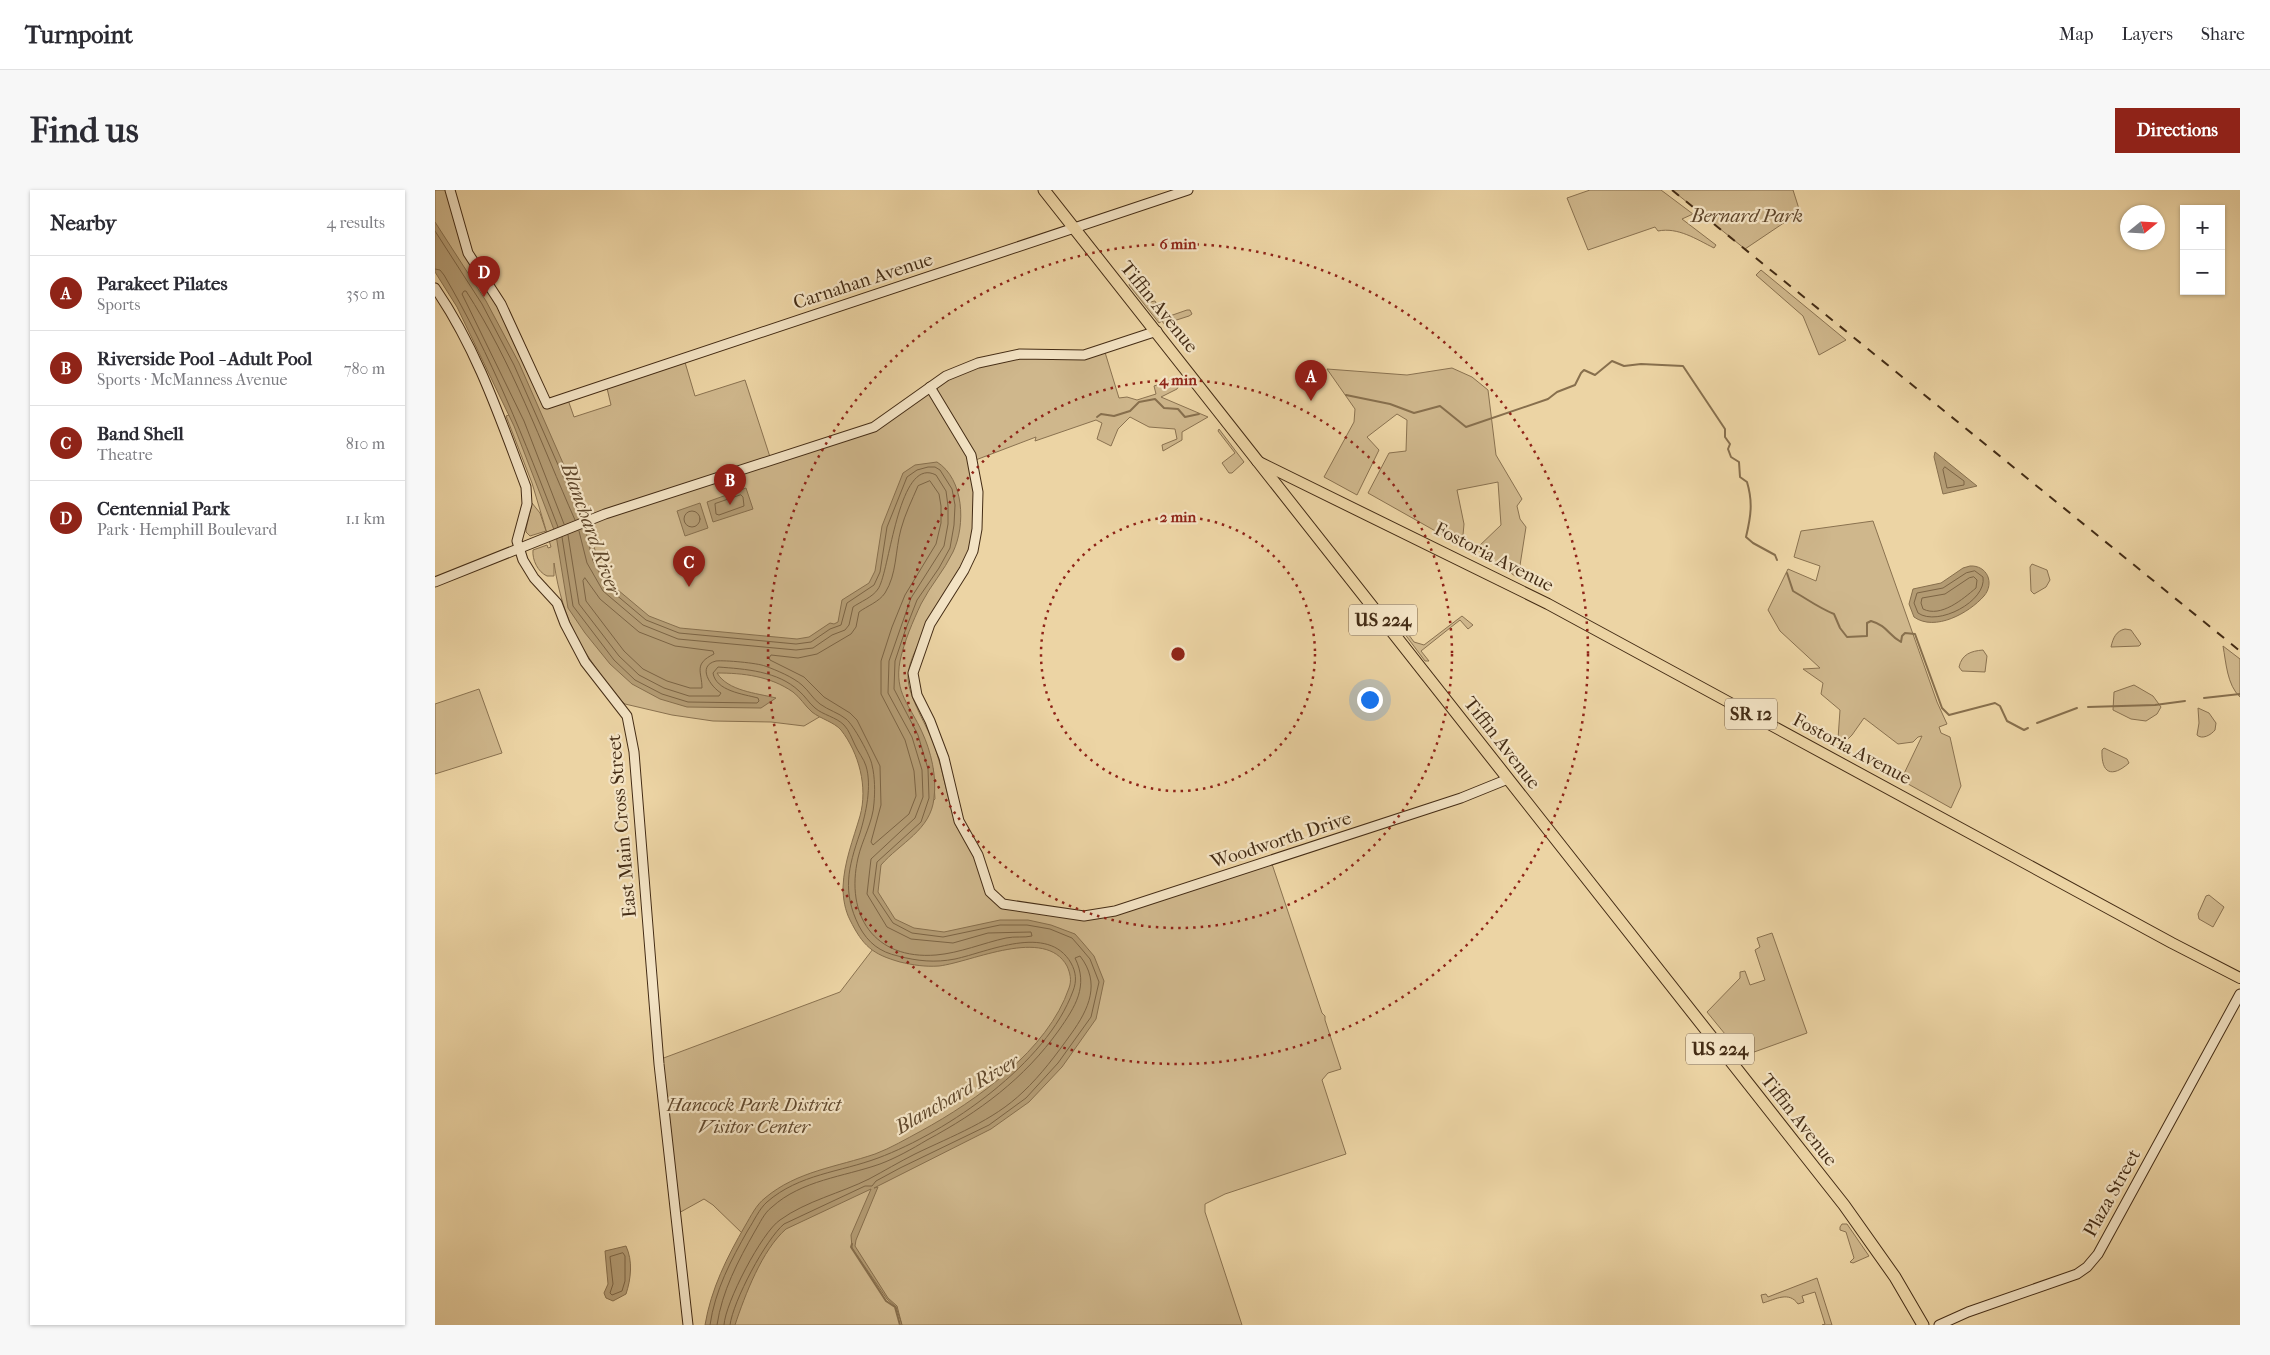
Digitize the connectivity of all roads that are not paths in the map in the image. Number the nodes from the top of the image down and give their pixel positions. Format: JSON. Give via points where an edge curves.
{"nodes":[{"id":1,"x":449,"y":190,"type":"edge"},
{"id":2,"x":1044,"y":190,"type":"edge"},
{"id":3,"x":1188,"y":190,"type":"edge"},
{"id":4,"x":1074,"y":228,"type":"junction"},
{"id":5,"x":435,"y":288,"type":"edge"},
{"id":6,"x":1157,"y":331,"type":"junction"},
{"id":7,"x":930,"y":387,"type":"junction"},
{"id":8,"x":1257,"y":461,"type":"junction"},
{"id":9,"x":520,"y":549,"type":"junction"},
{"id":10,"x":435,"y":582,"type":"edge"},
{"id":11,"x":1508,"y":779,"type":"junction"},
{"id":12,"x":2240,"y":978,"type":"edge"},
{"id":13,"x":2240,"y":994,"type":"edge"},
{"id":14,"x":688,"y":1325,"type":"edge"},
{"id":15,"x":1923,"y":1325,"type":"edge"},
{"id":16,"x":1939,"y":1325,"type":"edge"}],
"edges":[{"from":1,"to":4,"type":"street","name":"Carnahan Avenue","via":[[468,253],[501,304],[547,404]]},
{"from":2,"to":4,"type":"highway","name":"Tiffin Avenue","number":"US 224"},
{"from":3,"to":4,"type":"street","name":"Carnahan Avenue"},
{"from":4,"to":6,"type":"highway","name":"Tiffin Avenue","number":"US 224"},
{"from":5,"to":9,"type":"street","name":"East Main Cross Street","via":[[472,351],[526,487],[527,504],[518,537]]},
{"from":6,"to":7,"type":"street","via":[[1084,355],[1026,354],[986,360],[954,372]]},
{"from":6,"to":8,"type":"highway","name":"Tiffin Avenue","number":"US 224"},
{"from":7,"to":9,"type":"street","via":[[874,427],[605,514]]},
{"from":7,"to":11,"type":"street","name":"Woodworth Drive","via":[[971,455],[977,487],[978,520],[967,565],[933,618],[921,647],[914,668],[914,686],[943,758],[959,821],[978,855],[990,892],[996,899],[1007,906],[1093,916],[1452,801]]},
{"from":8,"to":11,"type":"highway","name":"Tiffin Avenue","number":"US 224"},
{"from":8,"to":12,"type":"main road","name":"Fostoria Avenue","number":"SR 12","via":[[1548,604]]},
{"from":9,"to":10,"type":"street"},
{"from":9,"to":14,"type":"street","name":"East Main Cross Street","via":[[529,571],[557,603],[585,662],[630,724],[659,1064]]},
{"from":11,"to":15,"type":"highway","name":"Tiffin Avenue","number":"US 224","via":[[1861,1228]]},
{"from":13,"to":16,"type":"street","name":"Plaza Street","via":[[2098,1254],[2087,1267],[2070,1278]]}]}
